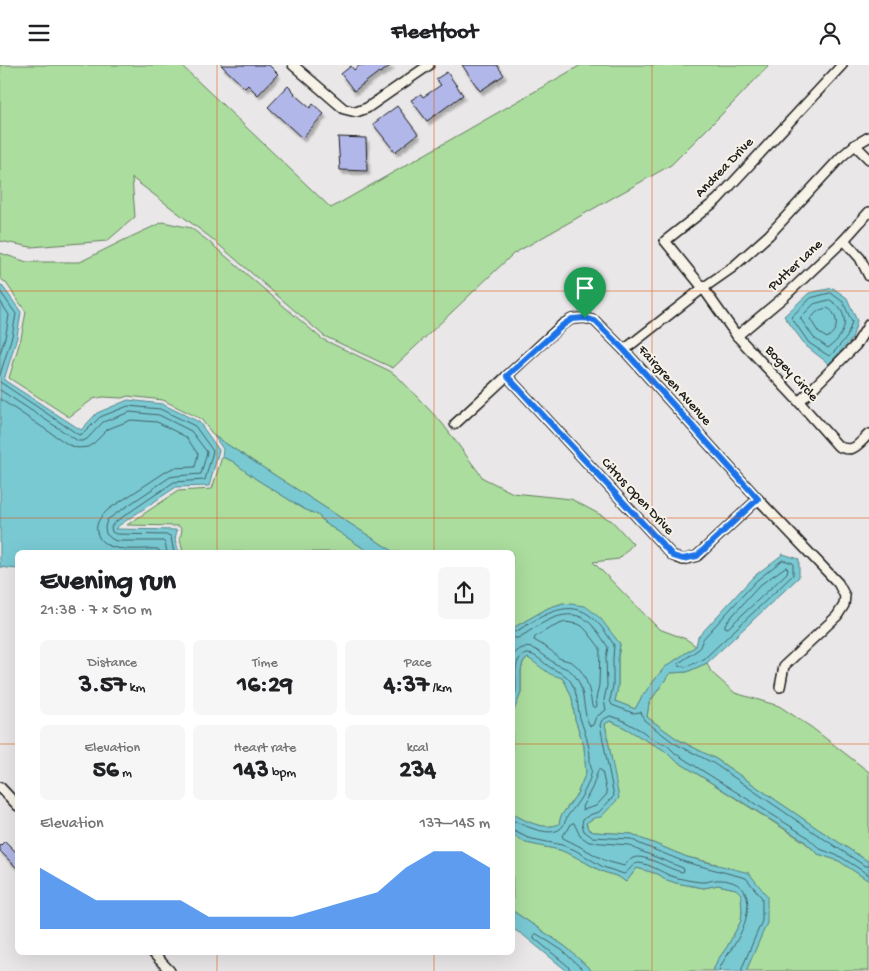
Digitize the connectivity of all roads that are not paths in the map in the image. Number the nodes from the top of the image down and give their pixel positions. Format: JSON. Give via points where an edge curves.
{"nodes":[{"id":1,"x":293,"y":65,"type":"edge"},
{"id":2,"x":429,"y":65,"type":"edge"},
{"id":3,"x":842,"y":65,"type":"edge"},
{"id":4,"x":869,"y":137,"type":"edge"},
{"id":5,"x":855,"y":145,"type":"junction"},
{"id":6,"x":869,"y":159,"type":"edge"},
{"id":7,"x":869,"y":212,"type":"edge"},
{"id":8,"x":844,"y":240,"type":"junction"},
{"id":9,"x":869,"y":276,"type":"edge"},
{"id":10,"x":703,"y":288,"type":"junction"},
{"id":11,"x":869,"y":324,"type":"edge"},
{"id":12,"x":737,"y":336,"type":"junction"},
{"id":13,"x":624,"y":350,"type":"junction"},
{"id":14,"x":507,"y":376,"type":"junction"},
{"id":15,"x":799,"y":401,"type":"junction"},
{"id":16,"x":455,"y":424,"type":"dead end"},
{"id":17,"x":869,"y":433,"type":"edge"},
{"id":18,"x":758,"y":499,"type":"junction"},
{"id":19,"x":780,"y":687,"type":"dead end"},
{"id":20,"x":0,"y":787,"type":"edge"},
{"id":21,"x":15,"y":803,"type":"edge"},
{"id":22,"x":155,"y":955,"type":"edge"},
{"id":23,"x":170,"y":971,"type":"edge"}],
"edges":[{"from":1,"to":2,"type":"street","via":[[344,109],[356,112],[367,108]]},
{"from":3,"to":10,"type":"street","name":"Andrea Drive","via":[[716,200],[665,241]]},
{"from":4,"to":5,"type":"street","name":"Fairgreen Avenue"},
{"from":5,"to":6,"type":"street"},
{"from":5,"to":10,"type":"street","name":"Fairgreen Avenue","via":[[840,157],[769,235]]},
{"from":7,"to":8,"type":"street","name":"Putter Lane"},
{"from":8,"to":9,"type":"street","via":[[860,258]]},
{"from":8,"to":12,"type":"street","name":"Putter Lane"},
{"from":10,"to":12,"type":"street","name":"Bogey Circle"},
{"from":10,"to":13,"type":"street","name":"Fairgreen Avenue"},
{"from":11,"to":15,"type":"street","via":[[856,345]]},
{"from":12,"to":15,"type":"street","name":"Bogey Circle"},
{"from":13,"to":14,"type":"street","via":[[595,321],[572,319]]},
{"from":13,"to":18,"type":"street","name":"Fairgreen Avenue"},
{"from":14,"to":16,"type":"street"},
{"from":14,"to":18,"type":"street","name":"Citrus Open Drive","via":[[673,556],[683,559],[697,556]]},
{"from":15,"to":17,"type":"street","name":"Bogey Circle","via":[[845,450],[854,448]]},
{"from":18,"to":19,"type":"street","name":"Fairgreen Avenue","via":[[838,583],[845,597],[837,616],[784,666]]},
{"from":20,"to":21,"type":"street"},
{"from":22,"to":23,"type":"street"}]}
